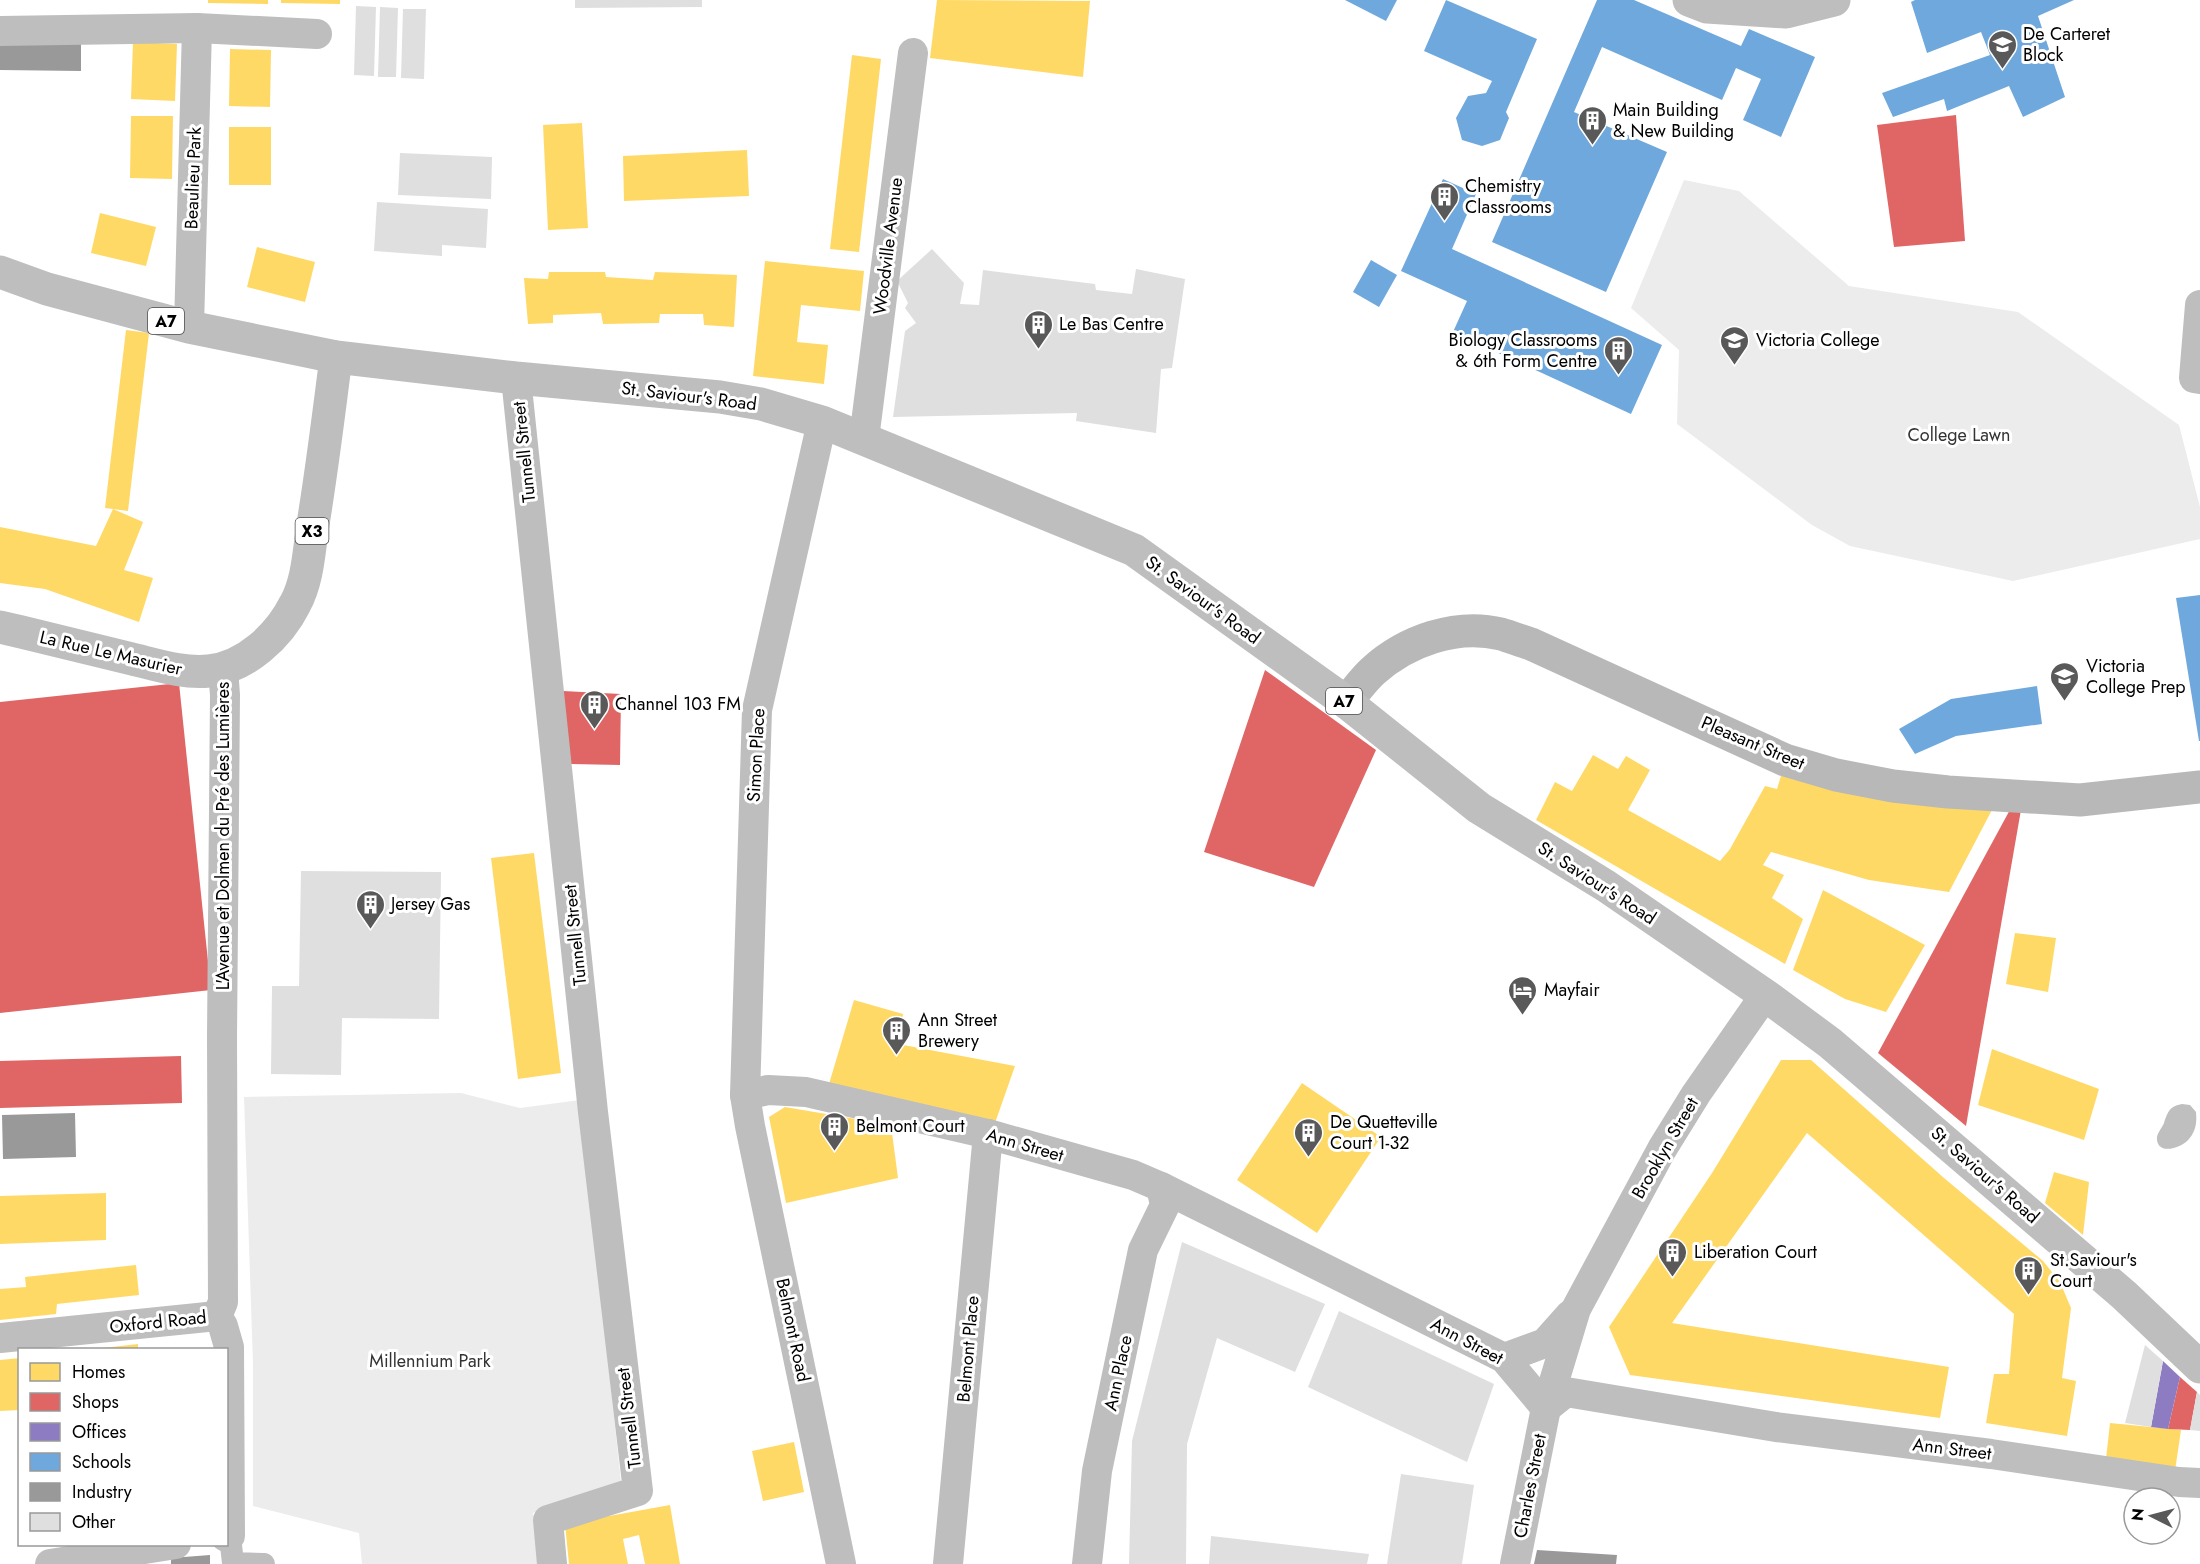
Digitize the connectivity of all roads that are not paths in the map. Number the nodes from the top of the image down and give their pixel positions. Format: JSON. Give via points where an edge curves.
{"nodes":[{"id":1,"x":1689,"y":0,"type":"edge"},
{"id":2,"x":1834,"y":0,"type":"edge"},
{"id":3,"x":197,"y":28,"type":"junction"},
{"id":4,"x":0,"y":31,"type":"edge"},
{"id":5,"x":317,"y":34,"type":"dead end"},
{"id":6,"x":913,"y":53,"type":"dead end"},
{"id":7,"x":0,"y":272,"type":"edge"},
{"id":8,"x":2200,"y":305,"type":"edge"},
{"id":9,"x":189,"y":327,"type":"junction"},
{"id":10,"x":336,"y":357,"type":"junction"},
{"id":11,"x":516,"y":378,"type":"junction"},
{"id":12,"x":2200,"y":379,"type":"edge"},
{"id":13,"x":822,"y":422,"type":"junction"},
{"id":14,"x":864,"y":439,"type":"junction"},
{"id":15,"x":0,"y":627,"type":"edge"},
{"id":16,"x":223,"y":669,"type":"junction"},
{"id":17,"x":1346,"y":702,"type":"junction"},
{"id":18,"x":2200,"y":787,"type":"edge"},
{"id":19,"x":1765,"y":995,"type":"junction"},
{"id":20,"x":745,"y":1095,"type":"junction"},
{"id":21,"x":988,"y":1134,"type":"junction"},
{"id":22,"x":1161,"y":1187,"type":"junction"},
{"id":23,"x":1576,"y":1309,"type":"junction"},
{"id":24,"x":217,"y":1316,"type":"junction"},
{"id":25,"x":0,"y":1338,"type":"edge"},
{"id":26,"x":1504,"y":1358,"type":"junction"},
{"id":27,"x":2200,"y":1367,"type":"edge"},
{"id":28,"x":1546,"y":1408,"type":"junction"},
{"id":29,"x":2200,"y":1483,"type":"edge"},
{"id":30,"x":228,"y":1536,"type":"edge"},
{"id":31,"x":169,"y":1546,"type":"edge"},
{"id":32,"x":50,"y":1564,"type":"edge"},
{"id":33,"x":264,"y":1564,"type":"edge"},
{"id":34,"x":552,"y":1564,"type":"edge"},
{"id":35,"x":841,"y":1564,"type":"edge"},
{"id":36,"x":948,"y":1564,"type":"edge"},
{"id":37,"x":1087,"y":1564,"type":"edge"},
{"id":38,"x":1515,"y":1564,"type":"edge"}],
"edges":[{"from":1,"to":2,"type":"main road","via":[[1707,7],[1786,12]]},
{"from":3,"to":4,"type":"street"},
{"from":3,"to":5,"type":"street"},
{"from":3,"to":9,"type":"street","name":"Beaulieu Park"},
{"from":6,"to":14,"type":"street","name":"Woodville Avenue"},
{"from":7,"to":9,"type":"main road","name":"St. Saviour's Road","number":"A7","via":[[47,289]]},
{"from":8,"to":12,"type":"street","via":[[2194,378]]},
{"from":9,"to":10,"type":"main road","name":"St. Saviour's Road","number":"A7"},
{"from":10,"to":11,"type":"main road","name":"St. Saviour's Road","number":"A7"},
{"from":10,"to":16,"type":"main road","name":"L'Avenue et Dolmen du Pré des Lumières","number":"X3","via":[[305,572],[296,603],[270,639],[238,663]]},
{"from":11,"to":13,"type":"main road","name":"St. Saviour's Road","number":"A7","via":[[720,397]]},
{"from":11,"to":34,"type":"street","name":"Tunnell Street","via":[[638,1491],[548,1520]]},
{"from":13,"to":14,"type":"main road","name":"St. Saviour's Road","number":"A7"},
{"from":13,"to":20,"type":"street","name":"Simon Place","via":[[757,710]]},
{"from":14,"to":17,"type":"main road","name":"St. Saviour's Road","number":"A7","via":[[1134,550]]},
{"from":15,"to":16,"type":"main road","name":"La Rue Le Masurier","number":"X3","via":[[155,664],[190,670]]},
{"from":16,"to":24,"type":"street","name":"L'Avenue et Dolmen du Pré des Lumières","via":[[223,1302]]},
{"from":17,"to":18,"type":"main road","name":"Pleasant Street","via":[[1372,671],[1397,652],[1450,633],[1481,632],[1532,644],[1785,760],[1836,775],[1937,791],[2080,800]]},
{"from":17,"to":19,"type":"main road","name":"St. Saviour's Road","number":"A7","via":[[1479,808],[1606,886]]},
{"from":19,"to":23,"type":"street","name":"Brooklyn Street","via":[[1662,1149]]},
{"from":19,"to":27,"type":"main road","name":"St. Saviour's Road","number":"A7","via":[[1830,1043],[2124,1295]]},
{"from":20,"to":21,"type":"street","name":"Ann Street","via":[[768,1090],[806,1092]]},
{"from":20,"to":35,"type":"street","name":"Belmont Road"},
{"from":21,"to":22,"type":"street","name":"Ann Street","via":[[1133,1175]]},
{"from":21,"to":36,"type":"street","name":"Belmont Place"},
{"from":22,"to":26,"type":"street","name":"Ann Street"},
{"from":22,"to":37,"type":"street","name":"Ann Place","via":[[1165,1205],[1143,1250],[1097,1471]]},
{"from":23,"to":26,"type":"street","name":"Brooklyn Street","via":[[1545,1343]]},
{"from":23,"to":28,"type":"street","name":"Brooklyn Street"},
{"from":24,"to":25,"type":"street","name":"Oxford Road"},
{"from":24,"to":30,"type":"street","name":"Oxford Road","via":[[229,1347]]},
{"from":26,"to":28,"type":"street","name":"Ann Street"},
{"from":28,"to":29,"type":"street","name":"Ann Street","via":[[1566,1392],[1776,1427]]},
{"from":28,"to":38,"type":"street","name":"Charles Street"},
{"from":30,"to":33,"type":"street","name":"Oxford Road","via":[[233,1563]]},
{"from":31,"to":32,"type":"street"}]}
